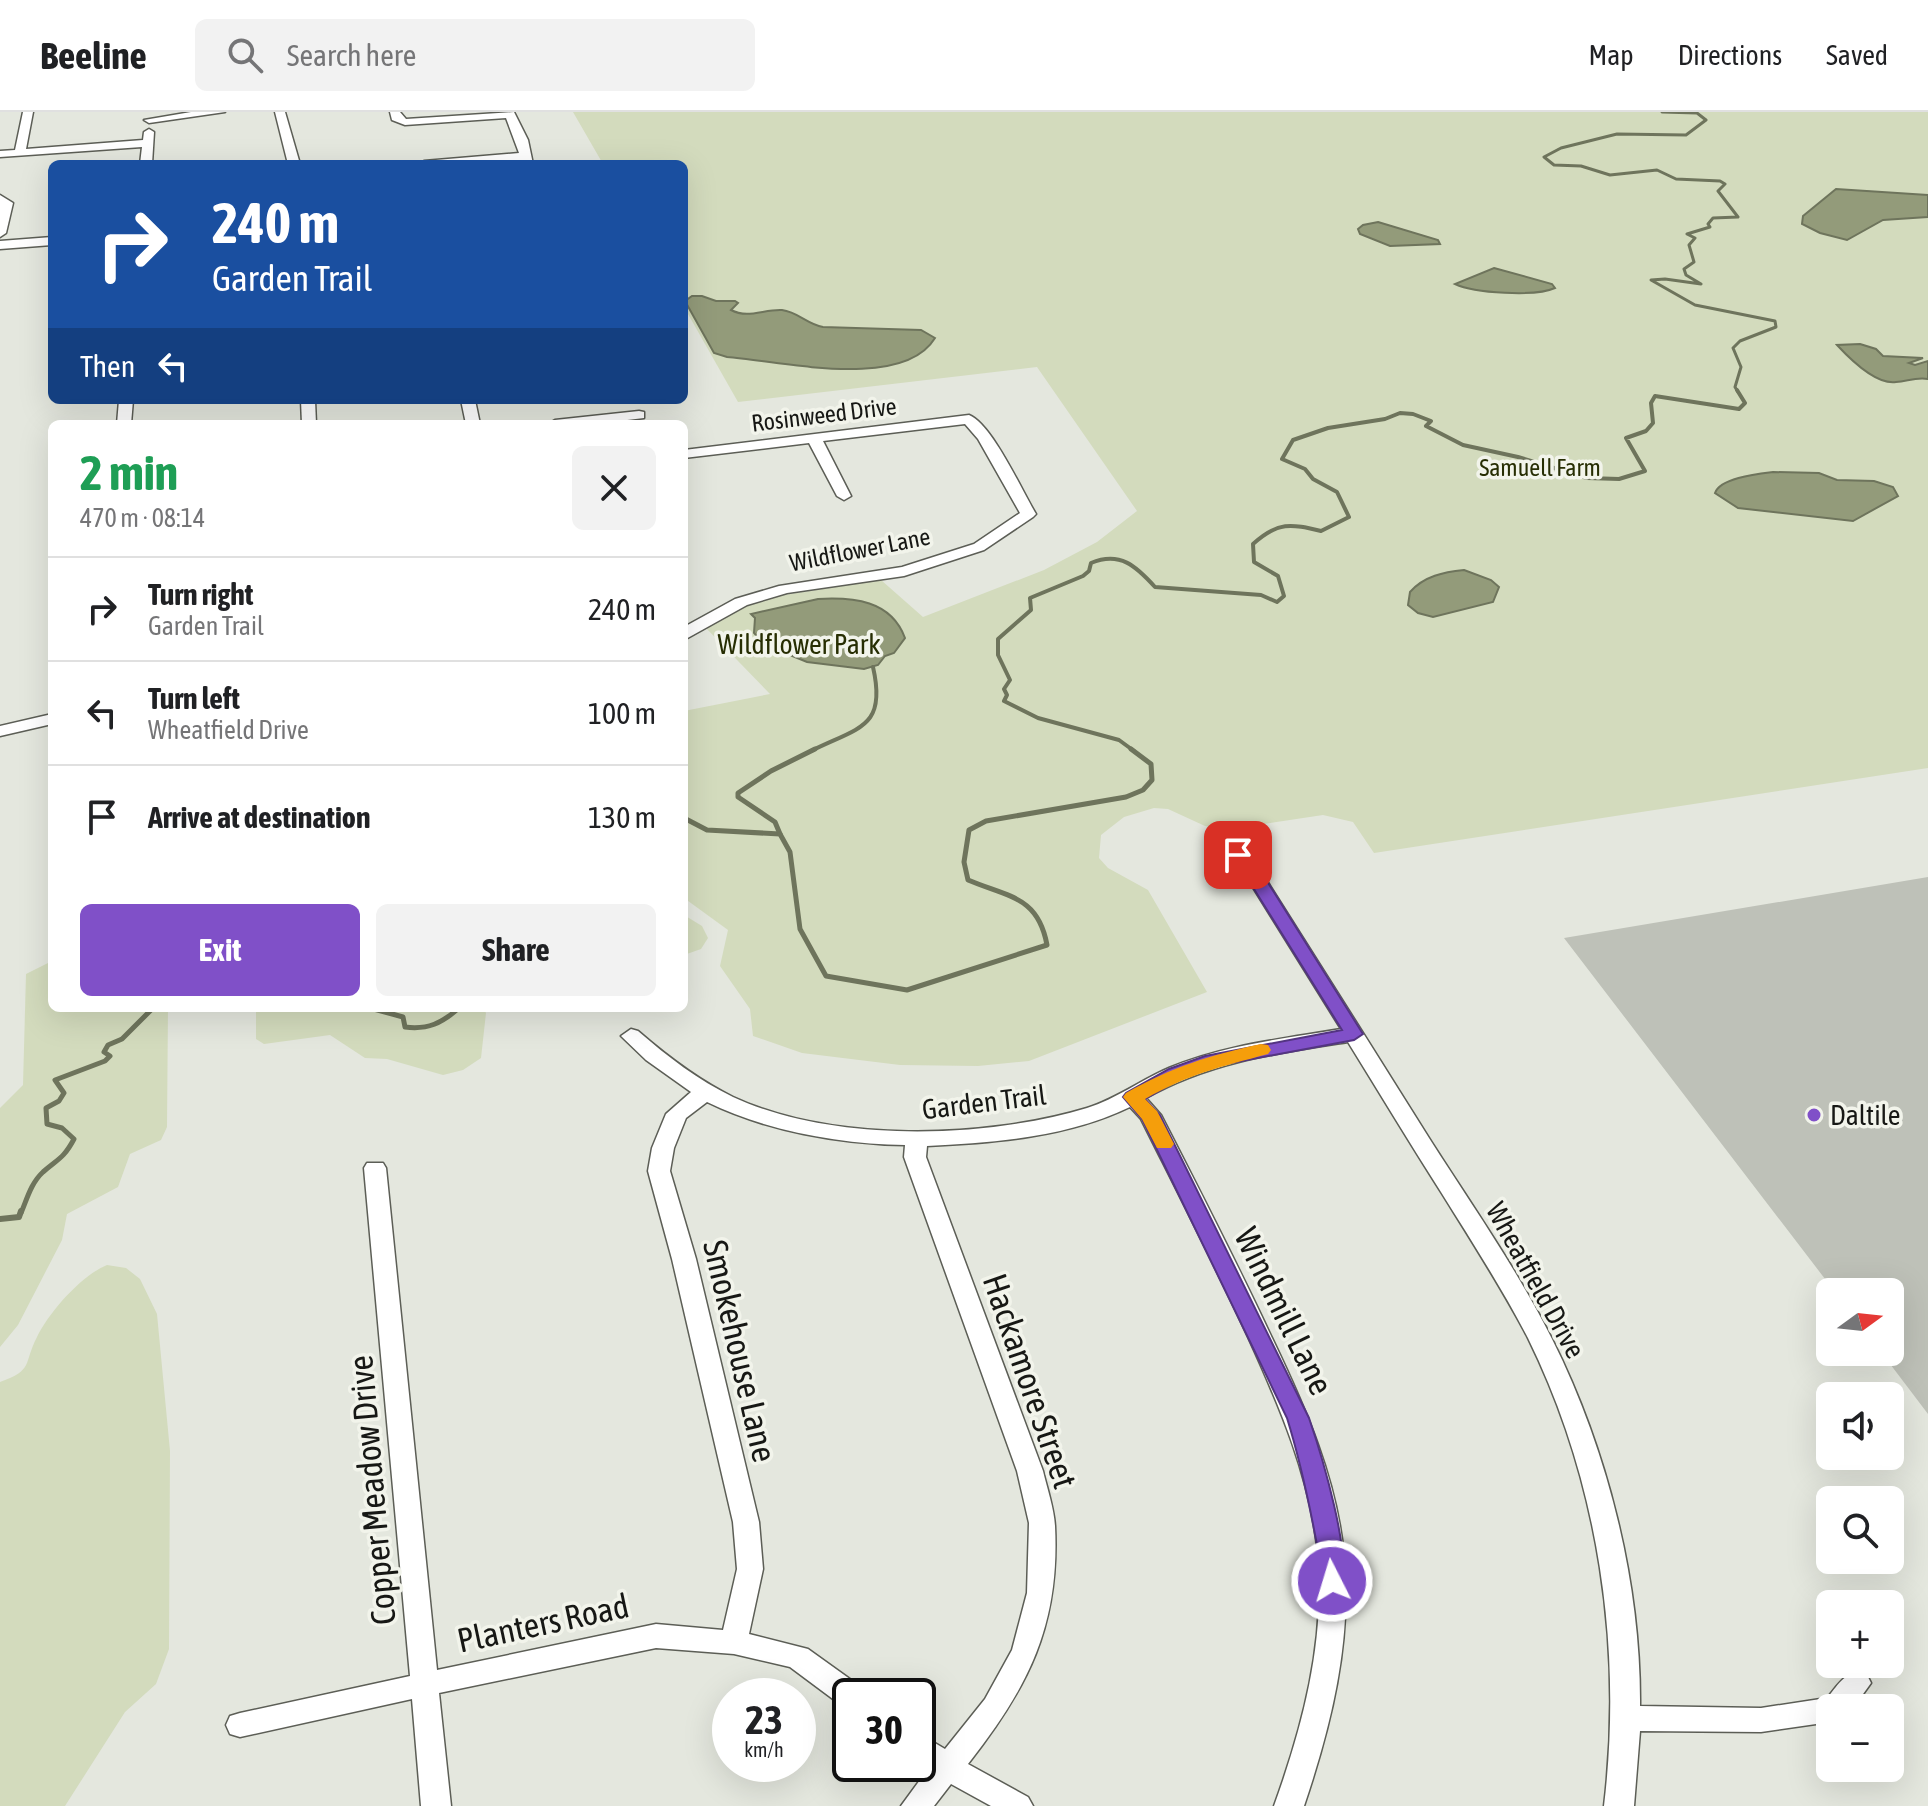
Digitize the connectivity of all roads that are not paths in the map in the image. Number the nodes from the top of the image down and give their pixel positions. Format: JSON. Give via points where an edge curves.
{"nodes":[{"id":1,"x":28,"y":112,"type":"edge"},
{"id":2,"x":220,"y":112,"type":"edge"},
{"id":3,"x":280,"y":112,"type":"edge"},
{"id":4,"x":395,"y":112,"type":"edge"},
{"id":5,"x":509,"y":113,"type":"edge"},
{"id":6,"x":150,"y":116,"type":"edge"},
{"id":7,"x":148,"y":143,"type":"junction"},
{"id":8,"x":20,"y":153,"type":"junction"},
{"id":9,"x":0,"y":154,"type":"edge"},
{"id":10,"x":146,"y":160,"type":"edge"},
{"id":11,"x":294,"y":160,"type":"edge"},
{"id":12,"x":526,"y":160,"type":"edge"},
{"id":13,"x":2,"y":198,"type":"edge"},
{"id":14,"x":0,"y":233,"type":"edge"},
{"id":15,"x":48,"y":241,"type":"edge"},
{"id":16,"x":0,"y":245,"type":"edge"},
{"id":17,"x":639,"y":413,"type":"edge"},
{"id":18,"x":969,"y":419,"type":"joint"},
{"id":19,"x":586,"y":420,"type":"edge"},
{"id":20,"x":814,"y":438,"type":"junction"},
{"id":21,"x":688,"y":454,"type":"edge"},
{"id":22,"x":844,"y":496,"type":"dead end"},
{"id":23,"x":688,"y":632,"type":"edge"},
{"id":24,"x":48,"y":720,"type":"edge"},
{"id":25,"x":0,"y":731,"type":"edge"},
{"id":26,"x":1222,"y":851,"type":"dead end"},
{"id":27,"x":1354,"y":1034,"type":"junction"},
{"id":28,"x":631,"y":1036,"type":"dead end"},
{"id":29,"x":706,"y":1092,"type":"junction"},
{"id":30,"x":1133,"y":1097,"type":"junction"},
{"id":31,"x":917,"y":1139,"type":"junction"},
{"id":32,"x":375,"y":1168,"type":"dead end"},
{"id":33,"x":734,"y":1642,"type":"junction"},
{"id":34,"x":832,"y":1682,"type":"edge"},
{"id":35,"x":1857,"y":1683,"type":"dead end"},
{"id":36,"x":425,"y":1685,"type":"junction"},
{"id":37,"x":1848,"y":1694,"type":"edge"},
{"id":38,"x":1816,"y":1712,"type":"edge"},
{"id":39,"x":1625,"y":1718,"type":"junction"},
{"id":40,"x":240,"y":1725,"type":"dead end"},
{"id":41,"x":936,"y":1759,"type":"edge"},
{"id":42,"x":947,"y":1767,"type":"junction"},
{"id":43,"x":436,"y":1806,"type":"edge"},
{"id":44,"x":916,"y":1806,"type":"edge"},
{"id":45,"x":1018,"y":1806,"type":"edge"},
{"id":46,"x":1289,"y":1806,"type":"edge"},
{"id":47,"x":1619,"y":1806,"type":"edge"}],
"edges":[{"from":1,"to":8,"type":"street"},
{"from":2,"to":6,"type":"street"},
{"from":3,"to":11,"type":"street"},
{"from":4,"to":5,"type":"street","via":[[398,120],[412,122]]},
{"from":5,"to":12,"type":"street"},
{"from":6,"to":7,"type":"street"},
{"from":7,"to":8,"type":"street"},
{"from":7,"to":10,"type":"street"},
{"from":8,"to":9,"type":"street"},
{"from":13,"to":14,"type":"street","via":[[7,203]]},
{"from":15,"to":16,"type":"street"},
{"from":17,"to":19,"type":"street"},
{"from":18,"to":20,"type":"street","name":"Rosinweed Drive"},
{"from":18,"to":23,"type":"street","name":"Wildflower Lane","via":[[1028,514],[979,547],[904,571],[785,589],[741,602]]},
{"from":20,"to":21,"type":"street","name":"Rosinweed Drive"},
{"from":20,"to":22,"type":"street"},
{"from":24,"to":25,"type":"street"},
{"from":26,"to":27,"type":"street","name":"Wheatfield Drive","via":[[1246,862]]},
{"from":27,"to":30,"type":"street","name":"Garden Trail","via":[[1212,1061]]},
{"from":27,"to":39,"type":"street","name":"Wheatfield Drive","via":[[1538,1337],[1581,1440],[1592,1468],[1623,1625]]},
{"from":28,"to":29,"type":"street","name":"Garden Trail"},
{"from":29,"to":31,"type":"street","name":"Garden Trail","via":[[826,1131]]},
{"from":29,"to":33,"type":"street","name":"Smokehouse Lane","via":[[677,1114],[659,1171],[746,1522],[750,1569]]},
{"from":30,"to":31,"type":"street","name":"Garden Trail","via":[[1033,1129]]},
{"from":30,"to":46,"type":"street","name":"Windmill Lane","via":[[1150,1115],[1235,1284],[1298,1418],[1313,1463],[1331,1555],[1331,1629],[1317,1718]]},
{"from":31,"to":42,"type":"street","name":"Hackamore Street","via":[[915,1157],[1030,1471],[1042,1523],[1040,1593],[1025,1652],[995,1708]]},
{"from":32,"to":36,"type":"street","name":"Copper Meadow Drive"},
{"from":33,"to":34,"type":"street","name":"Planters Road","via":[[798,1657]]},
{"from":33,"to":36,"type":"street","name":"Planters Road","via":[[656,1636]]},
{"from":35,"to":37,"type":"street"},
{"from":36,"to":40,"type":"street","name":"Planters Road"},
{"from":36,"to":43,"type":"street","name":"Copper Meadow Drive"},
{"from":38,"to":39,"type":"street","via":[[1761,1720]]},
{"from":39,"to":47,"type":"street","name":"Wheatfield Drive"},
{"from":41,"to":42,"type":"street"},
{"from":42,"to":44,"type":"street","name":"Hackamore Street"},
{"from":42,"to":45,"type":"street"}]}
